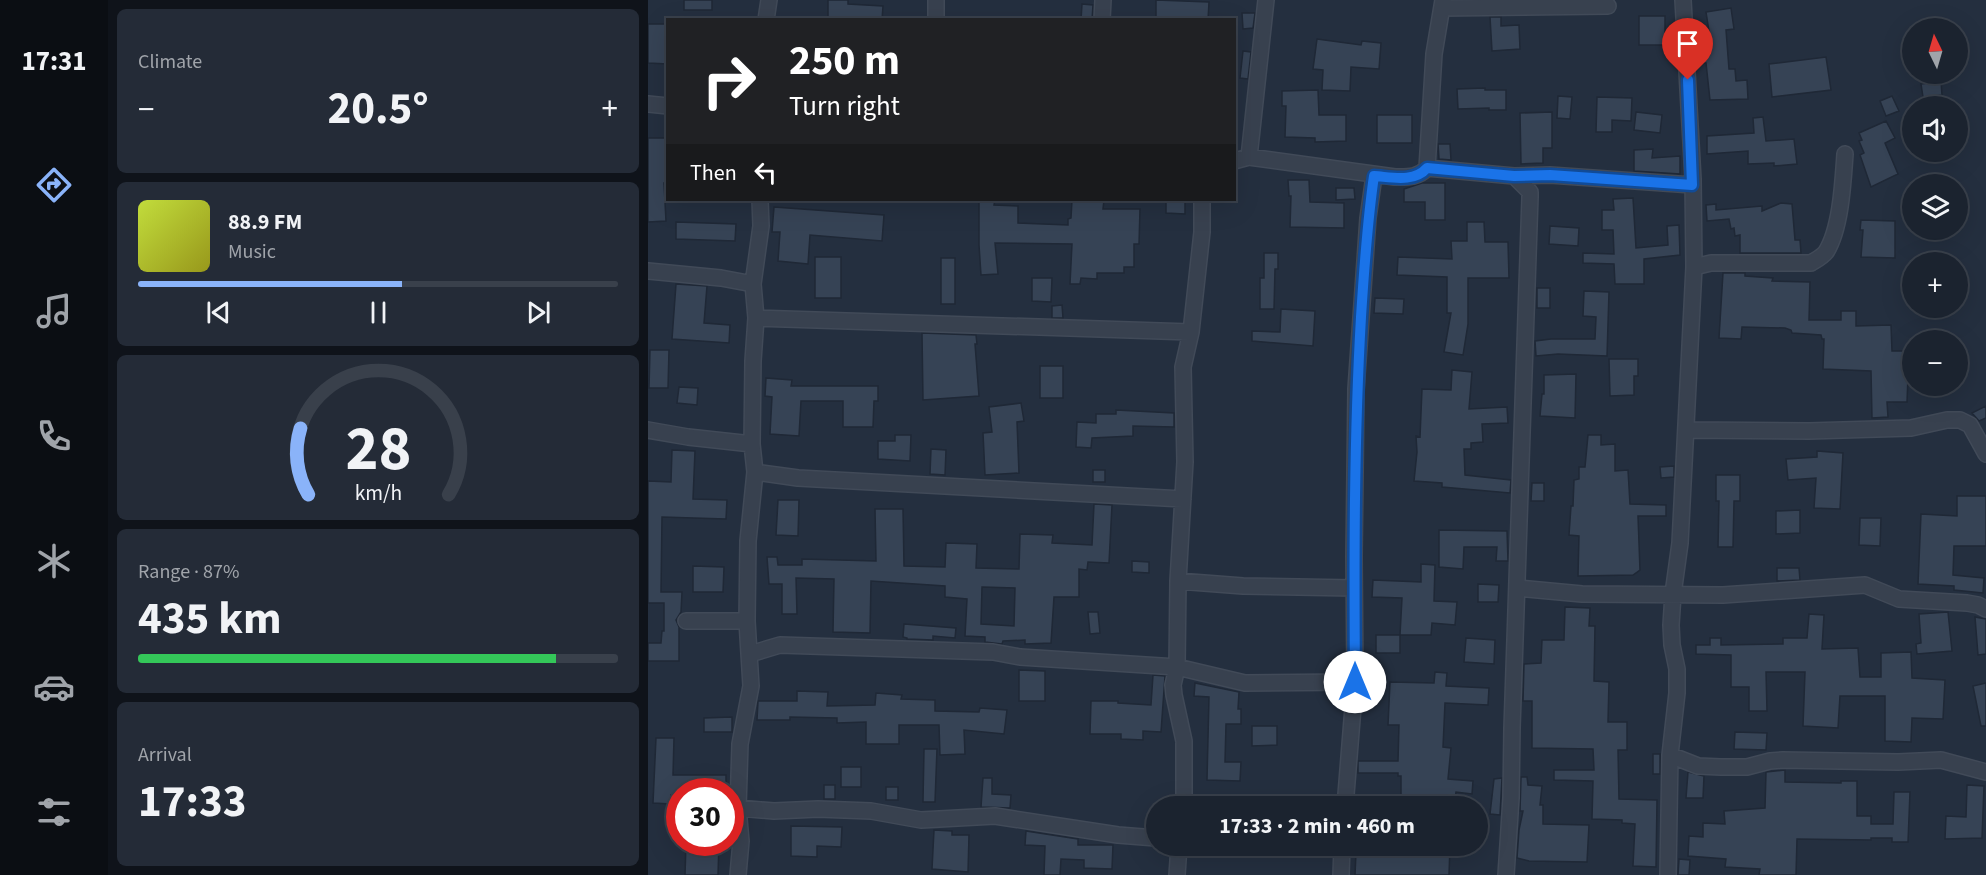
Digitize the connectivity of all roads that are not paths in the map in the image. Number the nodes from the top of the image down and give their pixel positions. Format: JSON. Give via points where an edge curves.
{"nodes":[{"id":1,"x":769,"y":0,"type":"edge"},
{"id":2,"x":936,"y":0,"type":"edge"},
{"id":3,"x":1103,"y":0,"type":"edge"},
{"id":4,"x":1266,"y":0,"type":"edge"},
{"id":5,"x":1683,"y":0,"type":"edge"},
{"id":6,"x":1442,"y":4,"type":"edge"},
{"id":7,"x":1608,"y":6,"type":"dead end"},
{"id":8,"x":766,"y":18,"type":"edge"},
{"id":9,"x":936,"y":18,"type":"edge"},
{"id":10,"x":1102,"y":18,"type":"edge"},
{"id":11,"x":648,"y":105,"type":"edge"},
{"id":12,"x":666,"y":106,"type":"edge"},
{"id":13,"x":1845,"y":154,"type":"dead end"},
{"id":14,"x":1242,"y":159,"type":"edge"},
{"id":15,"x":1427,"y":168,"type":"junction"},
{"id":16,"x":1374,"y":176,"type":"junction"},
{"id":17,"x":1514,"y":176,"type":"junction"},
{"id":18,"x":1692,"y":185,"type":"junction"},
{"id":19,"x":760,"y":201,"type":"edge"},
{"id":20,"x":1202,"y":201,"type":"edge"},
{"id":21,"x":1694,"y":267,"type":"junction"},
{"id":22,"x":648,"y":271,"type":"edge"},
{"id":23,"x":753,"y":284,"type":"junction"},
{"id":24,"x":756,"y":318,"type":"junction"},
{"id":25,"x":1191,"y":332,"type":"junction"},
{"id":26,"x":648,"y":430,"type":"edge"},
{"id":27,"x":1686,"y":430,"type":"junction"},
{"id":28,"x":752,"y":444,"type":"junction"},
{"id":29,"x":1986,"y":454,"type":"edge"},
{"id":30,"x":755,"y":472,"type":"junction"},
{"id":31,"x":1183,"y":500,"type":"junction"},
{"id":32,"x":1178,"y":581,"type":"junction"},
{"id":33,"x":1354,"y":588,"type":"junction"},
{"id":34,"x":1517,"y":588,"type":"junction"},
{"id":35,"x":1673,"y":594,"type":"junction"},
{"id":36,"x":1986,"y":609,"type":"edge"},
{"id":37,"x":686,"y":621,"type":"dead end"},
{"id":38,"x":747,"y":621,"type":"junction"},
{"id":39,"x":750,"y":654,"type":"junction"},
{"id":40,"x":1177,"y":667,"type":"junction"},
{"id":41,"x":1355,"y":682,"type":"junction"},
{"id":42,"x":1670,"y":754,"type":"junction"},
{"id":43,"x":1986,"y":772,"type":"edge"},
{"id":44,"x":739,"y":778,"type":"edge"},
{"id":45,"x":1184,"y":796,"type":"edge"},
{"id":46,"x":1346,"y":796,"type":"edge"},
{"id":47,"x":744,"y":808,"type":"edge"},
{"id":48,"x":1146,"y":837,"type":"edge"},
{"id":49,"x":740,"y":856,"type":"edge"},
{"id":50,"x":1178,"y":856,"type":"edge"},
{"id":51,"x":1342,"y":856,"type":"edge"},
{"id":52,"x":738,"y":875,"type":"edge"},
{"id":53,"x":1177,"y":875,"type":"edge"},
{"id":54,"x":1341,"y":875,"type":"edge"},
{"id":55,"x":1506,"y":875,"type":"edge"},
{"id":56,"x":1668,"y":875,"type":"edge"}],
"edges":[{"from":1,"to":8,"type":"street"},
{"from":2,"to":9,"type":"street"},
{"from":3,"to":10,"type":"street"},
{"from":4,"to":14,"type":"street"},
{"from":5,"to":18,"type":"street"},
{"from":6,"to":7,"type":"street"},
{"from":6,"to":15,"type":"street","via":[[1434,54]]},
{"from":11,"to":12,"type":"street"},
{"from":13,"to":21,"type":"street","via":[[1842,198],[1824,254],[1811,263],[1711,263]]},
{"from":14,"to":16,"type":"street"},
{"from":15,"to":16,"type":"street","via":[[1410,177]]},
{"from":15,"to":17,"type":"street"},
{"from":16,"to":33,"type":"street","via":[[1356,390]]},
{"from":17,"to":18,"type":"street"},
{"from":17,"to":34,"type":"street","via":[[1530,192]]},
{"from":18,"to":21,"type":"street"},
{"from":19,"to":23,"type":"street","via":[[761,226]]},
{"from":20,"to":25,"type":"street"},
{"from":21,"to":27,"type":"street"},
{"from":22,"to":23,"type":"street"},
{"from":23,"to":24,"type":"street"},
{"from":24,"to":25,"type":"street"},
{"from":24,"to":28,"type":"street"},
{"from":25,"to":31,"type":"street","via":[[1183,367]]},
{"from":26,"to":28,"type":"street"},
{"from":27,"to":29,"type":"street","via":[[1911,428],[1960,420],[1970,425]]},
{"from":27,"to":35,"type":"street"},
{"from":28,"to":30,"type":"street"},
{"from":30,"to":31,"type":"street","via":[[798,478]]},
{"from":30,"to":38,"type":"street","via":[[748,541]]},
{"from":31,"to":32,"type":"street"},
{"from":32,"to":33,"type":"street"},
{"from":32,"to":40,"type":"street"},
{"from":33,"to":41,"type":"street"},
{"from":34,"to":35,"type":"street","via":[[1582,594]]},
{"from":34,"to":55,"type":"street"},
{"from":35,"to":36,"type":"street","via":[[1752,594],[1864,585],[1899,599],[1967,603]]},
{"from":35,"to":42,"type":"street","via":[[1671,635],[1677,693]]},
{"from":37,"to":38,"type":"street"},
{"from":38,"to":39,"type":"street"},
{"from":39,"to":40,"type":"street","via":[[780,645],[843,646],[993,652]]},
{"from":39,"to":44,"type":"street","via":[[751,686],[740,744]]},
{"from":40,"to":41,"type":"street","via":[[1245,683]]},
{"from":40,"to":45,"type":"street","via":[[1173,685],[1184,741]]},
{"from":41,"to":46,"type":"street"},
{"from":42,"to":43,"type":"street","via":[[1698,766],[1747,767],[1783,760],[1941,760]]},
{"from":42,"to":56,"type":"street"},
{"from":47,"to":48,"type":"street","via":[[871,811],[921,820],[995,816]]},
{"from":49,"to":52,"type":"street"},
{"from":50,"to":53,"type":"street"},
{"from":51,"to":54,"type":"street"}]}
